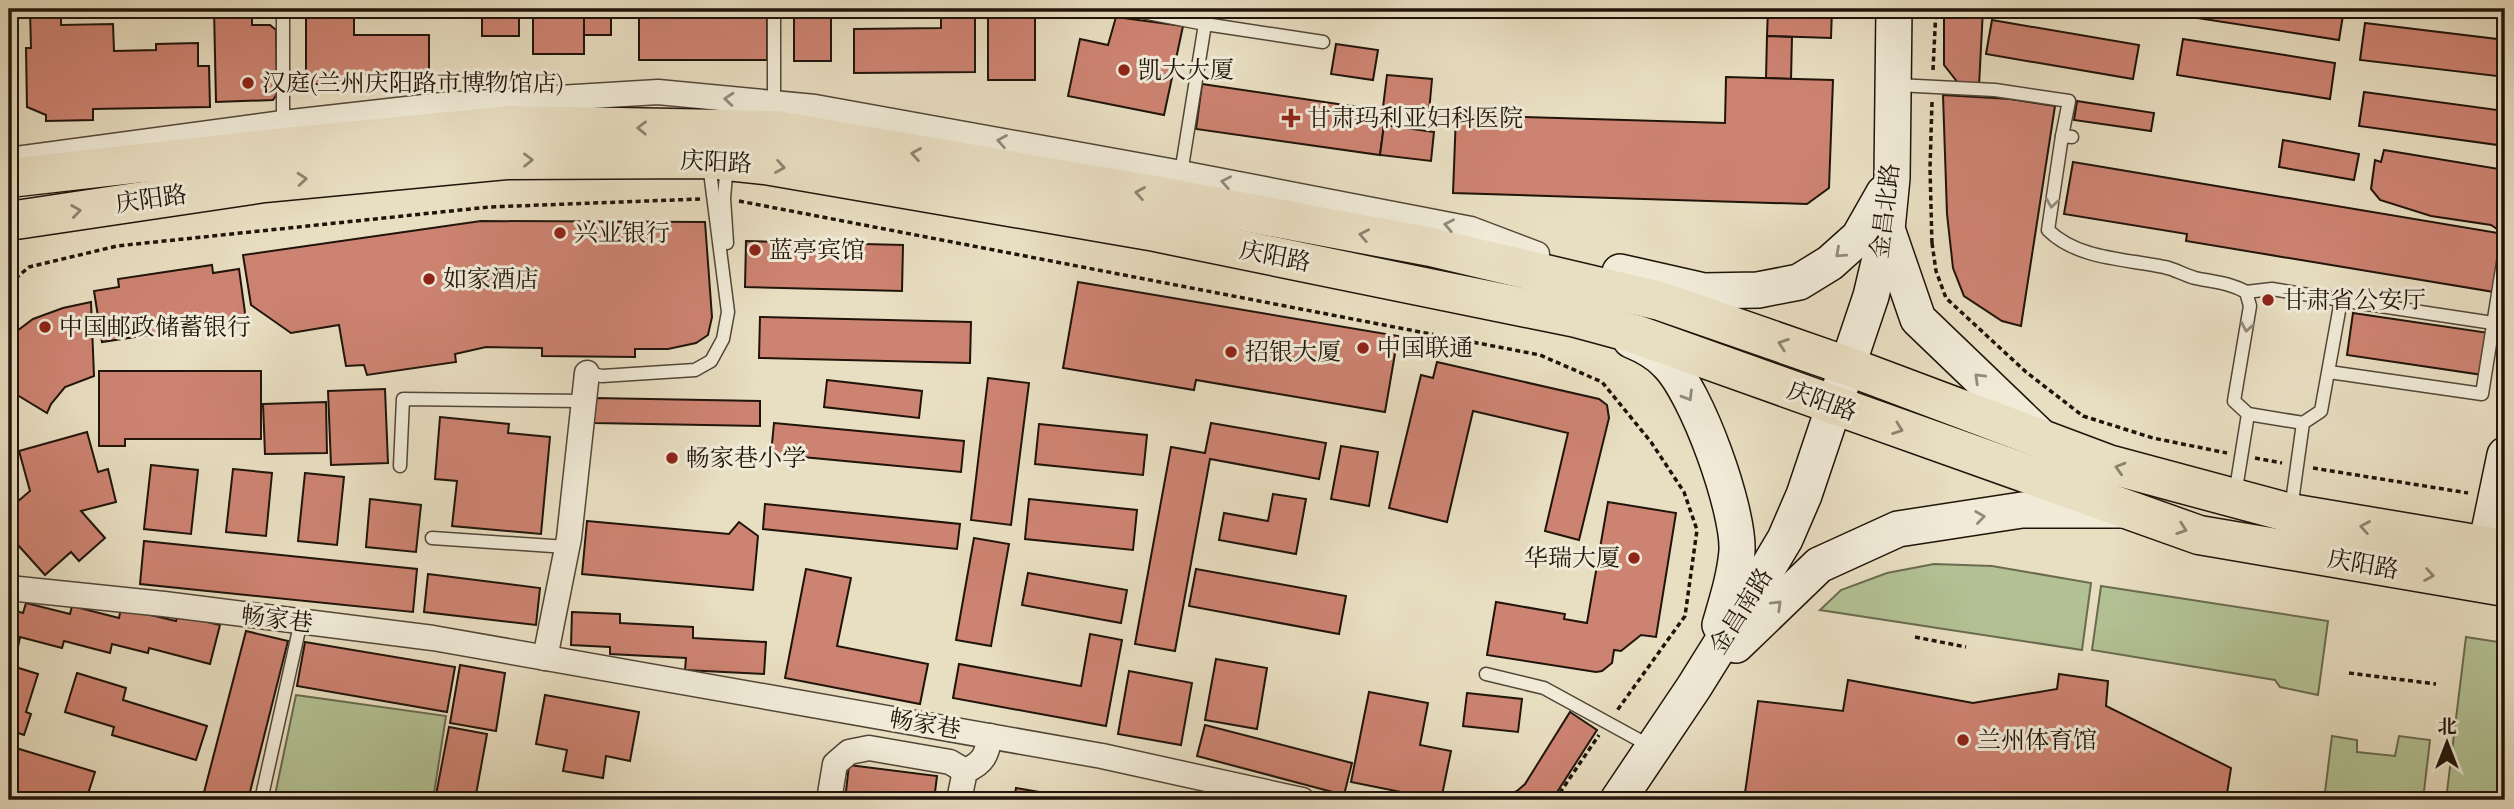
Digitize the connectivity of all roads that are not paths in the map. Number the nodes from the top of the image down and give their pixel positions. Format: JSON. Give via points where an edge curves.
{"nodes":[{"id":1,"x":283,"y":9,"type":"edge"},
{"id":2,"x":774,"y":9,"type":"edge"},
{"id":3,"x":1127,"y":9,"type":"edge"},
{"id":4,"x":1894,"y":9,"type":"edge"},
{"id":5,"x":1205,"y":24,"type":"junction"},
{"id":6,"x":1323,"y":42,"type":"dead end"},
{"id":7,"x":1893,"y":85,"type":"junction"},
{"id":8,"x":774,"y":103,"type":"junction"},
{"id":9,"x":283,"y":123,"type":"junction"},
{"id":10,"x":9,"y":160,"type":"edge"},
{"id":11,"x":718,"y":160,"type":"junction"},
{"id":12,"x":1181,"y":173,"type":"junction"},
{"id":13,"x":9,"y":178,"type":"edge"},
{"id":14,"x":1892,"y":178,"type":"junction"},
{"id":15,"x":719,"y":198,"type":"junction"},
{"id":16,"x":9,"y":220,"type":"edge"},
{"id":17,"x":1887,"y":229,"type":"junction"},
{"id":18,"x":727,"y":243,"type":"dead end"},
{"id":19,"x":1431,"y":247,"type":"junction"},
{"id":20,"x":2505,"y":250,"type":"edge"},
{"id":21,"x":1537,"y":254,"type":"junction"},
{"id":22,"x":2246,"y":292,"type":"junction"},
{"id":23,"x":2341,"y":300,"type":"junction"},
{"id":24,"x":1576,"y":318,"type":"junction"},
{"id":25,"x":2493,"y":323,"type":"junction"},
{"id":26,"x":2329,"y":372,"type":"junction"},
{"id":27,"x":587,"y":373,"type":"joint"},
{"id":28,"x":1841,"y":386,"type":"junction"},
{"id":29,"x":584,"y":401,"type":"junction"},
{"id":30,"x":2248,"y":414,"type":"junction"},
{"id":31,"x":2303,"y":423,"type":"junction"},
{"id":32,"x":2046,"y":442,"type":"junction"},
{"id":33,"x":2505,"y":455,"type":"edge"},
{"id":34,"x":400,"y":466,"type":"dead end"},
{"id":35,"x":2234,"y":499,"type":"junction"},
{"id":36,"x":2128,"y":510,"type":"junction"},
{"id":37,"x":2290,"y":513,"type":"junction"},
{"id":38,"x":432,"y":537,"type":"dead end"},
{"id":39,"x":567,"y":547,"type":"junction"},
{"id":40,"x":2496,"y":548,"type":"edge"},
{"id":41,"x":2505,"y":587,"type":"edge"},
{"id":42,"x":9,"y":588,"type":"edge"},
{"id":43,"x":300,"y":621,"type":"junction"},
{"id":44,"x":545,"y":658,"type":"junction"},
{"id":45,"x":1486,"y":674,"type":"dead end"},
{"id":46,"x":1694,"y":687,"type":"junction"},
{"id":47,"x":990,"y":736,"type":"junction"},
{"id":48,"x":1653,"y":748,"type":"junction"},
{"id":49,"x":965,"y":771,"type":"junction"},
{"id":50,"x":261,"y":800,"type":"edge"},
{"id":51,"x":830,"y":800,"type":"edge"},
{"id":52,"x":959,"y":800,"type":"edge"},
{"id":53,"x":1302,"y":800,"type":"edge"},
{"id":54,"x":1618,"y":800,"type":"edge"}],
"edges":[{"from":1,"to":9,"type":"lane"},
{"from":2,"to":8,"type":"lane"},
{"from":3,"to":5,"type":"lane"},
{"from":4,"to":7,"type":"street","name":"金昌北路"},
{"from":5,"to":6,"type":"lane"},
{"from":5,"to":12,"type":"lane"},
{"from":7,"to":14,"type":"street","name":"金昌北路"},
{"from":7,"to":22,"type":"lane","one_way":true,"via":[[1995,90],[2069,101],[2067,136],[2048,230],[2061,243],[2087,252],[2169,268]]},
{"from":8,"to":9,"type":"street","one_way":true,"via":[[657,92],[442,105]]},
{"from":12,"to":8,"type":"street","one_way":true},
{"from":9,"to":10,"type":"street"},
{"from":11,"to":15,"type":"lane"},
{"from":11,"to":15,"type":"lane"},
{"from":16,"to":11,"type":"main road","name":"庆阳路","one_way":true,"via":[[264,183],[506,160]]},
{"from":11,"to":24,"type":"main road","name":"庆阳路","one_way":true,"via":[[1150,231]]},
{"from":21,"to":12,"type":"street","one_way":true,"via":[[1471,229]]},
{"from":19,"to":13,"type":"main road","name":"庆阳路","one_way":true,"via":[[777,130],[512,125]]},
{"from":14,"to":17,"type":"street","name":"金昌北路"},
{"from":14,"to":21,"type":"street","one_way":true,"via":[[1859,237],[1799,282],[1758,290],[1704,291]]},
{"from":15,"to":18,"type":"lane"},
{"from":15,"to":27,"type":"lane","via":[[728,312],[723,339],[711,361],[695,370]]},
{"from":17,"to":28,"type":"street","name":"金昌北路"},
{"from":32,"to":17,"type":"street","one_way":true,"via":[[1918,319]]},
{"from":19,"to":21,"type":"street"},
{"from":28,"to":19,"type":"main road","name":"庆阳路","one_way":true,"via":[[1660,302]]},
{"from":20,"to":25,"type":"lane"},
{"from":22,"to":23,"type":"lane","via":[[2272,289]]},
{"from":22,"to":30,"type":"lane","one_way":true,"via":[[2250,306],[2234,401]]},
{"from":23,"to":25,"type":"lane"},
{"from":23,"to":26,"type":"lane"},
{"from":24,"to":28,"type":"main road","name":"庆阳路"},
{"from":24,"to":46,"type":"street","one_way":true,"via":[[1640,344],[1668,363],[1693,402],[1722,475],[1737,551],[1721,623]]},
{"from":25,"to":26,"type":"lane","via":[[2482,394]]},
{"from":26,"to":31,"type":"lane","via":[[2321,411]]},
{"from":27,"to":29,"type":"street"},
{"from":28,"to":32,"type":"main road","name":"庆阳路"},
{"from":28,"to":36,"type":"main road","name":"庆阳路","one_way":true},
{"from":28,"to":46,"type":"street","name":"金昌南路","via":[[1785,538]]},
{"from":29,"to":34,"type":"lane","via":[[403,399]]},
{"from":29,"to":39,"type":"street"},
{"from":30,"to":31,"type":"lane"},
{"from":30,"to":35,"type":"lane"},
{"from":31,"to":37,"type":"lane"},
{"from":35,"to":32,"type":"main road","name":"庆阳路","one_way":true},
{"from":33,"to":40,"type":"street","via":[[2497,498]]},
{"from":35,"to":37,"type":"main road","name":"庆阳路"},
{"from":36,"to":41,"type":"main road","name":"庆阳路","one_way":true,"via":[[2199,536]]},
{"from":46,"to":36,"type":"street","one_way":true,"via":[[1819,565],[1898,529],[2022,510]]},
{"from":40,"to":37,"type":"main road","name":"庆阳路","one_way":true},
{"from":38,"to":39,"type":"lane"},
{"from":39,"to":44,"type":"street"},
{"from":42,"to":43,"type":"street","name":"畅家巷"},
{"from":43,"to":44,"type":"street","name":"畅家巷"},
{"from":43,"to":50,"type":"lane"},
{"from":44,"to":47,"type":"street","name":"畅家巷"},
{"from":45,"to":48,"type":"lane","via":[[1544,688]]},
{"from":46,"to":48,"type":"street","name":"金昌南路"},
{"from":47,"to":49,"type":"street","via":[[986,756]]},
{"from":47,"to":53,"type":"street","name":"畅家巷"},
{"from":48,"to":54,"type":"street","name":"金昌南路"},
{"from":49,"to":51,"type":"street","via":[[950,762],[869,748],[849,752],[835,764]]},
{"from":49,"to":52,"type":"street"}]}
